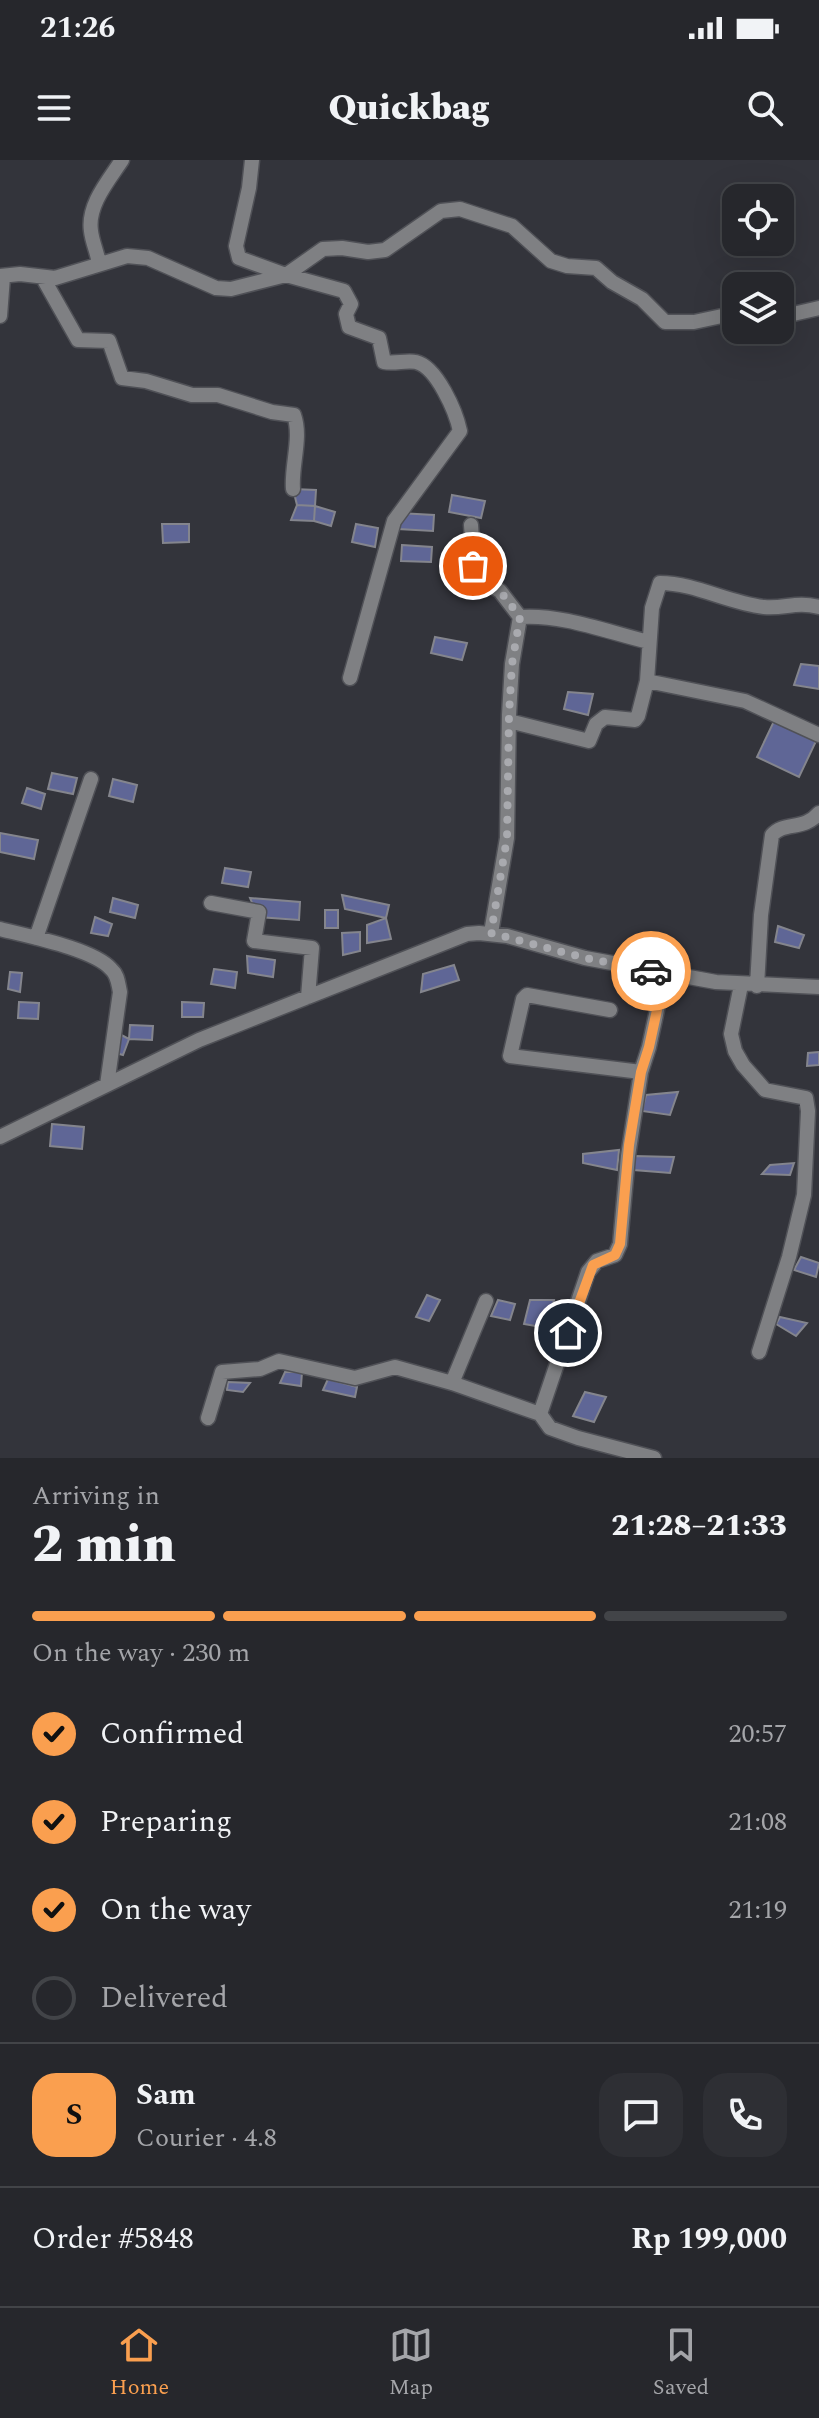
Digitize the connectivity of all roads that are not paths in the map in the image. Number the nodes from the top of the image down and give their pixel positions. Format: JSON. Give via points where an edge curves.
{"nodes":[{"id":1,"x":122,"y":160,"type":"edge"},
{"id":2,"x":252,"y":160,"type":"edge"},
{"id":3,"x":99,"y":263,"type":"junction"},
{"id":4,"x":286,"y":275,"type":"junction"},
{"id":5,"x":2,"y":277,"type":"edge"},
{"id":6,"x":43,"y":278,"type":"junction"},
{"id":7,"x":819,"y":308,"type":"edge"},
{"id":8,"x":794,"y":314,"type":"edge"},
{"id":9,"x":0,"y":316,"type":"edge"},
{"id":10,"x":722,"y":316,"type":"edge"},
{"id":11,"x":293,"y":489,"type":"dead end"},
{"id":12,"x":471,"y":525,"type":"dead end"},
{"id":13,"x":819,"y":607,"type":"edge"},
{"id":14,"x":520,"y":617,"type":"junction"},
{"id":15,"x":649,"y":642,"type":"junction"},
{"id":16,"x":350,"y":678,"type":"dead end"},
{"id":17,"x":647,"y":681,"type":"junction"},
{"id":18,"x":509,"y":721,"type":"junction"},
{"id":19,"x":819,"y":735,"type":"edge"},
{"id":20,"x":91,"y":779,"type":"dead end"},
{"id":21,"x":819,"y":813,"type":"edge"},
{"id":22,"x":211,"y":903,"type":"dead end"},
{"id":23,"x":0,"y":929,"type":"edge"},
{"id":24,"x":491,"y":933,"type":"junction"},
{"id":25,"x":36,"y":938,"type":"junction"},
{"id":26,"x":665,"y":973,"type":"junction"},
{"id":27,"x":741,"y":985,"type":"junction"},
{"id":28,"x":757,"y":986,"type":"junction"},
{"id":29,"x":819,"y":987,"type":"edge"},
{"id":30,"x":308,"y":997,"type":"junction"},
{"id":31,"x":610,"y":1010,"type":"dead end"},
{"id":32,"x":641,"y":1072,"type":"junction"},
{"id":33,"x":107,"y":1085,"type":"junction"},
{"id":34,"x":812,"y":1100,"type":"edge"},
{"id":35,"x":0,"y":1137,"type":"edge"},
{"id":36,"x":812,"y":1197,"type":"edge"},
{"id":37,"x":486,"y":1301,"type":"dead end"},
{"id":38,"x":759,"y":1352,"type":"dead end"},
{"id":39,"x":452,"y":1383,"type":"junction"},
{"id":40,"x":540,"y":1414,"type":"junction"},
{"id":41,"x":208,"y":1418,"type":"dead end"},
{"id":42,"x":654,"y":1458,"type":"edge"}],
"edges":[{"from":1,"to":3,"type":"street","via":[[91,220]]},
{"from":2,"to":4,"type":"street","via":[[236,253]]},
{"from":3,"to":4,"type":"street","via":[[127,256],[148,258],[221,289]]},
{"from":3,"to":6,"type":"street"},
{"from":4,"to":10,"type":"street","via":[[323,249],[385,250],[441,211],[460,209],[512,226],[551,261],[596,268],[665,322]]},
{"from":4,"to":16,"type":"street","via":[[344,291],[351,304],[346,314],[349,327],[379,338],[384,362],[420,363],[432,374],[460,431],[394,521]]},
{"from":5,"to":6,"type":"street"},
{"from":5,"to":9,"type":"street"},
{"from":6,"to":11,"type":"street","via":[[78,340],[109,341],[122,378],[294,415]]},
{"from":7,"to":8,"type":"street"},
{"from":12,"to":14,"type":"street","via":[[474,568]]},
{"from":13,"to":15,"type":"street","via":[[762,607],[660,583]]},
{"from":14,"to":15,"type":"street","via":[[571,622]]},
{"from":14,"to":18,"type":"street"},
{"from":15,"to":17,"type":"street"},
{"from":17,"to":18,"type":"street","via":[[635,720],[605,717],[589,741]]},
{"from":17,"to":19,"type":"street","via":[[745,701]]},
{"from":18,"to":24,"type":"street","via":[[507,838]]},
{"from":20,"to":25,"type":"street"},
{"from":21,"to":28,"type":"street","via":[[805,825],[781,828],[772,835]]},
{"from":22,"to":30,"type":"street","via":[[259,912],[254,941],[312,948]]},
{"from":23,"to":25,"type":"street"},
{"from":24,"to":26,"type":"street"},
{"from":24,"to":30,"type":"street","via":[[457,937]]},
{"from":25,"to":33,"type":"street","via":[[94,956],[117,977],[120,992]]},
{"from":26,"to":27,"type":"street"},
{"from":26,"to":32,"type":"street"},
{"from":27,"to":28,"type":"street"},
{"from":27,"to":34,"type":"street","via":[[731,1025],[735,1051],[765,1090]]},
{"from":28,"to":29,"type":"street"},
{"from":30,"to":33,"type":"street","via":[[199,1040]]},
{"from":31,"to":32,"type":"street","via":[[527,995],[510,1056]]},
{"from":32,"to":40,"type":"street","via":[[620,1244],[615,1255],[597,1261],[588,1272]]},
{"from":33,"to":35,"type":"street"},
{"from":34,"to":36,"type":"street","via":[[807,1155]]},
{"from":36,"to":38,"type":"street"},
{"from":37,"to":39,"type":"street"},
{"from":39,"to":40,"type":"street"},
{"from":39,"to":41,"type":"street","via":[[395,1367],[354,1378],[279,1361],[260,1369],[222,1372]]},
{"from":40,"to":42,"type":"street","via":[[550,1428]]}]}
